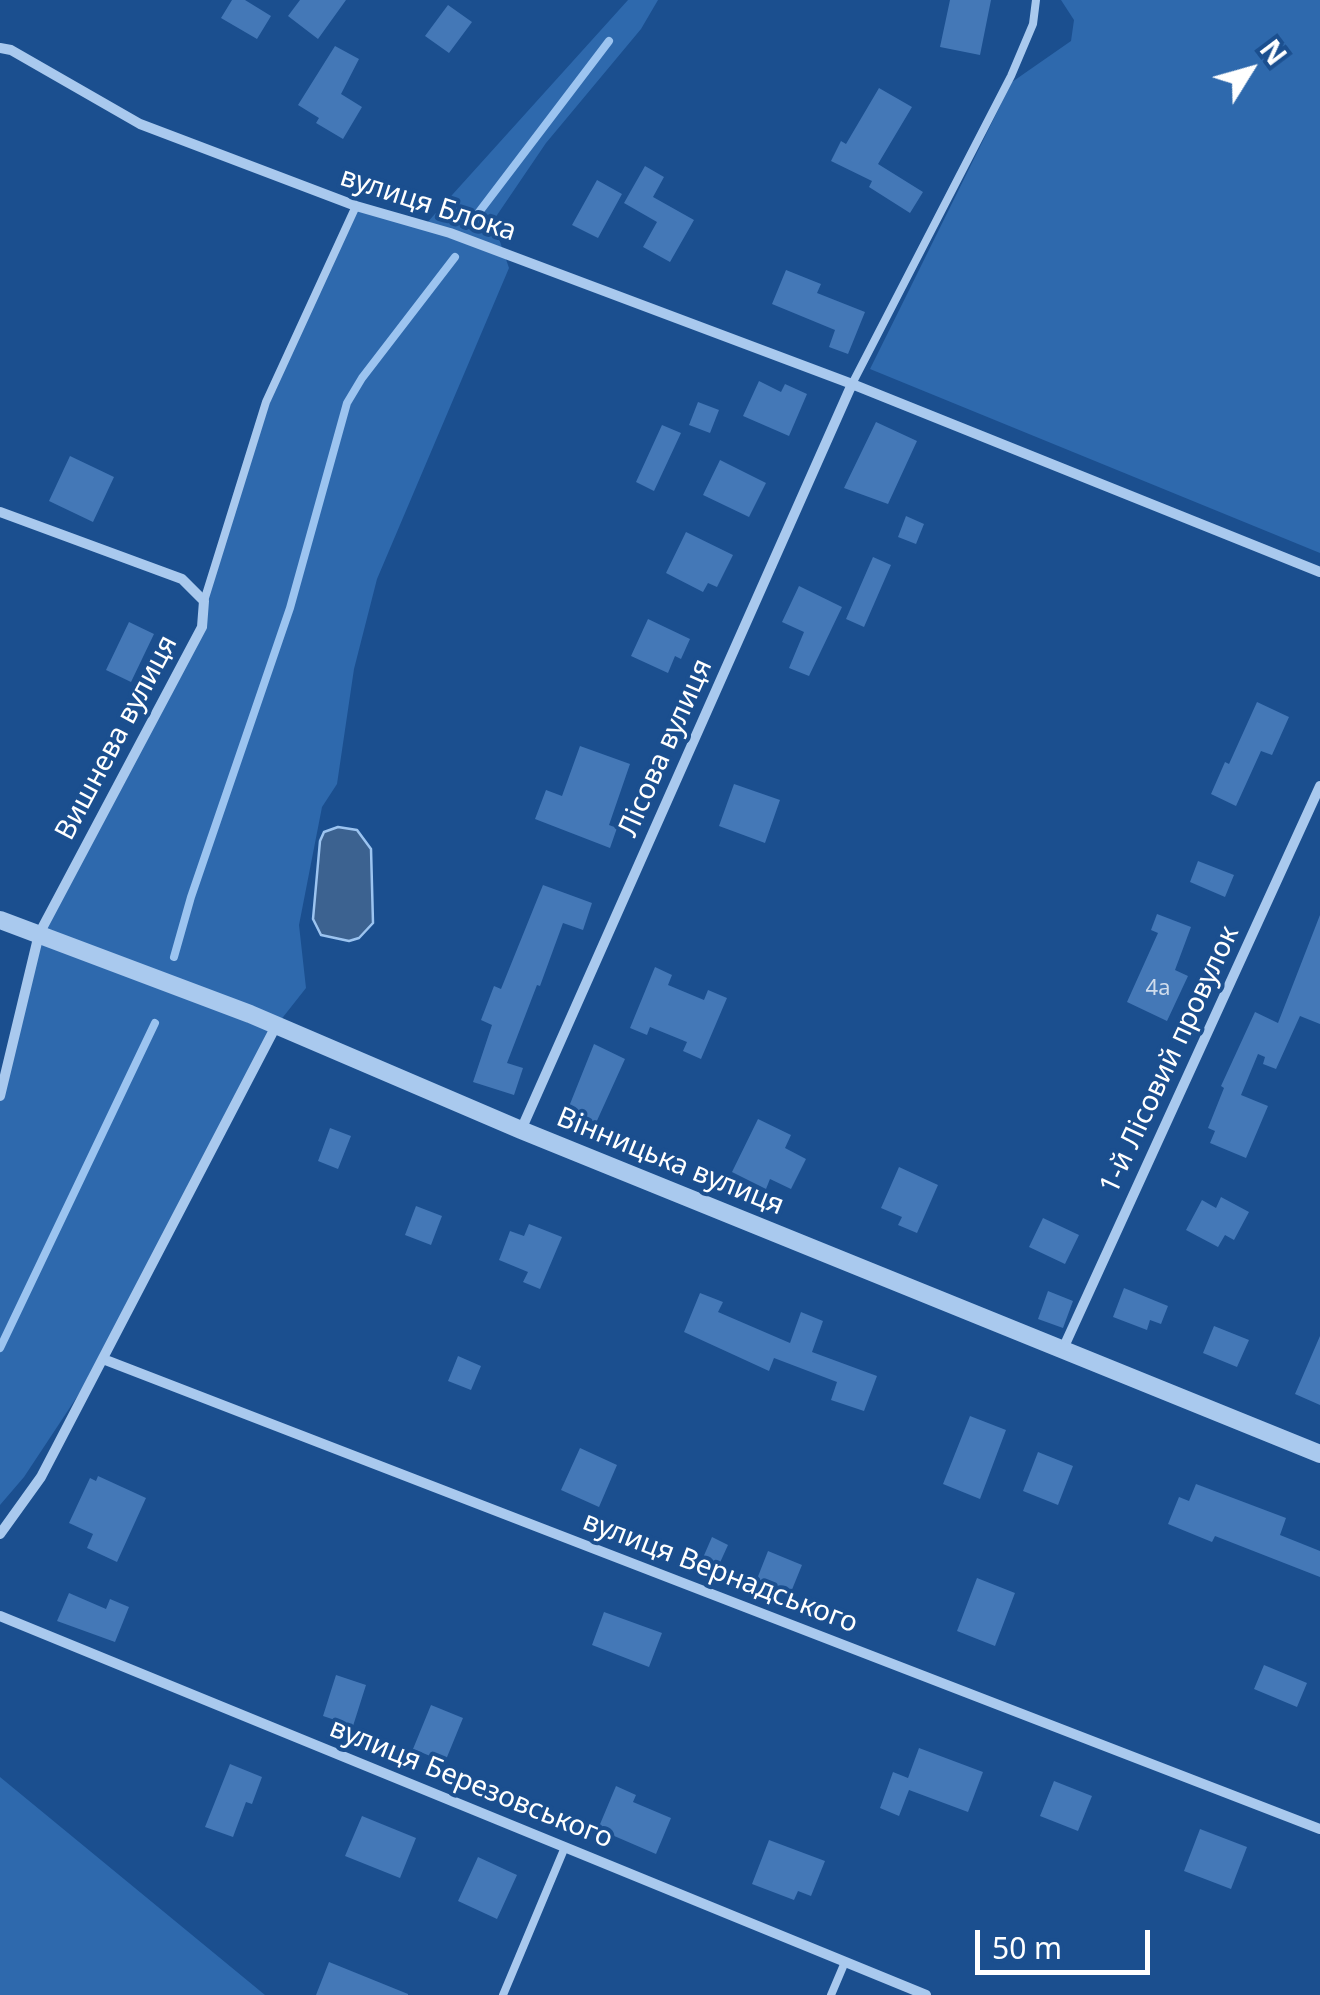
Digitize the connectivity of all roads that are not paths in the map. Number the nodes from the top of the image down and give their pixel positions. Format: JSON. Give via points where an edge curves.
{"nodes":[{"id":1,"x":1036,"y":0,"type":"edge"},
{"id":2,"x":0,"y":48,"type":"edge"},
{"id":3,"x":356,"y":206,"type":"junction"},
{"id":4,"x":852,"y":384,"type":"junction"},
{"id":5,"x":0,"y":512,"type":"edge"},
{"id":6,"x":1320,"y":572,"type":"edge"},
{"id":7,"x":204,"y":601,"type":"junction"},
{"id":8,"x":1320,"y":786,"type":"edge"},
{"id":9,"x":0,"y":920,"type":"edge"},
{"id":10,"x":39,"y":934,"type":"junction"},
{"id":11,"x":276,"y":1026,"type":"junction"},
{"id":12,"x":0,"y":1096,"type":"edge"},
{"id":13,"x":520,"y":1130,"type":"junction"},
{"id":14,"x":1061,"y":1352,"type":"junction"},
{"id":15,"x":103,"y":1359,"type":"junction"},
{"id":16,"x":1320,"y":1454,"type":"edge"},
{"id":17,"x":0,"y":1534,"type":"edge"},
{"id":18,"x":0,"y":1616,"type":"edge"},
{"id":19,"x":1320,"y":1829,"type":"edge"},
{"id":20,"x":565,"y":1847,"type":"junction"},
{"id":21,"x":845,"y":1962,"type":"junction"},
{"id":22,"x":503,"y":1995,"type":"edge"},
{"id":23,"x":831,"y":1995,"type":"edge"},
{"id":24,"x":926,"y":1995,"type":"edge"}],
"edges":[{"from":1,"to":4,"type":"lane","via":[[1012,76]]},
{"from":2,"to":3,"type":"street","name":"вулиця Блока","via":[[140,124]]},
{"from":3,"to":4,"type":"street","name":"вулиця Блока","via":[[450,233]]},
{"from":3,"to":7,"type":"lane","via":[[266,402]]},
{"from":4,"to":6,"type":"street","name":"вулиця Блока"},
{"from":4,"to":13,"type":"street","name":"Лісова вулиця"},
{"from":5,"to":7,"type":"street","via":[[182,579]]},
{"from":7,"to":10,"type":"street","name":"Вишнева вулиця","via":[[202,627]]},
{"from":8,"to":14,"type":"street","name":"1-й Лісовий провулок"},
{"from":9,"to":10,"type":"street","name":"Вінницька вулиця"},
{"from":10,"to":11,"type":"street","name":"Вінницька вулиця"},
{"from":10,"to":12,"type":"street"},
{"from":11,"to":13,"type":"street","name":"Вінницька вулиця"},
{"from":11,"to":15,"type":"street"},
{"from":13,"to":14,"type":"street","name":"Вінницька вулиця"},
{"from":14,"to":16,"type":"street","name":"Вінницька вулиця"},
{"from":15,"to":17,"type":"street","via":[[42,1476]]},
{"from":15,"to":19,"type":"street","name":"вулиця Вернадського"},
{"from":18,"to":20,"type":"street","name":"вулиця Березовського"},
{"from":20,"to":21,"type":"street","name":"вулиця Березовського"},
{"from":20,"to":22,"type":"lane"},
{"from":21,"to":23,"type":"lane"},
{"from":21,"to":24,"type":"street","name":"вулиця Березовського"}]}
